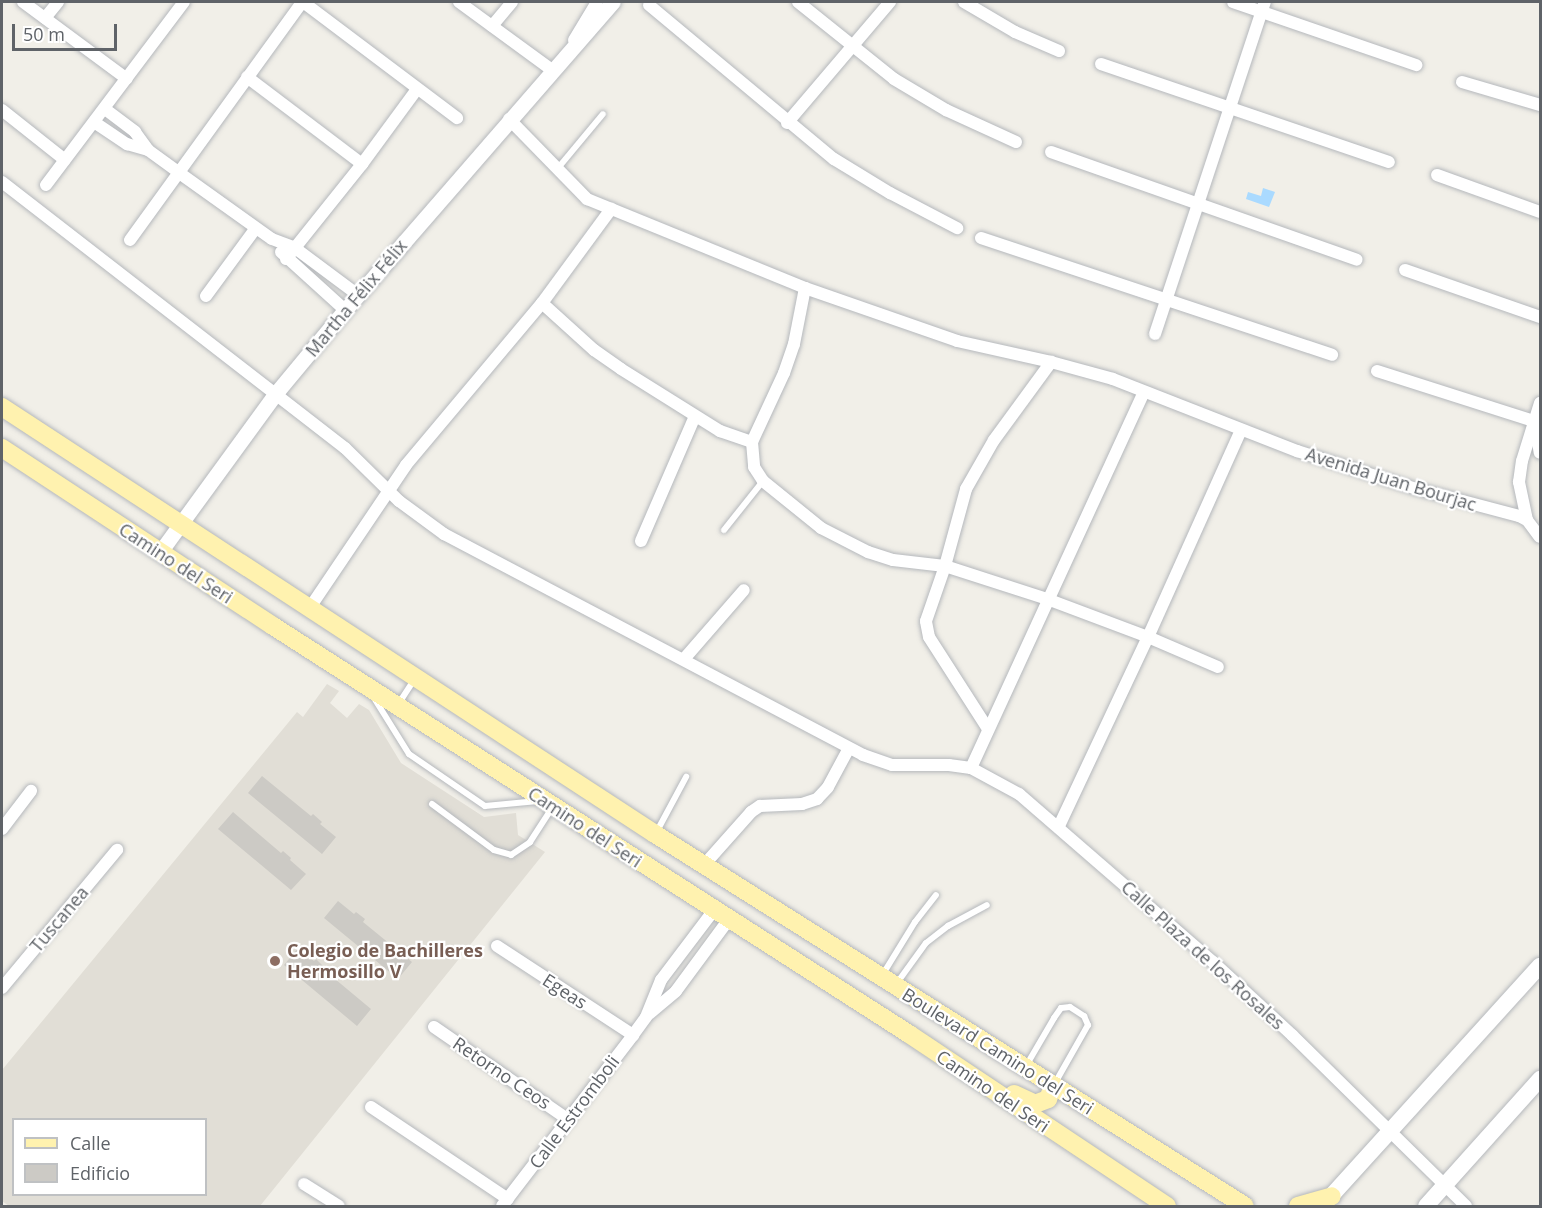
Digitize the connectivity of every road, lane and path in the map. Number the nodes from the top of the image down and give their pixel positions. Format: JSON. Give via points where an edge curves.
{"nodes":[{"id":1,"x":23,"y":2,"type":"edge"},
{"id":2,"x":58,"y":2,"type":"edge"},
{"id":3,"x":184,"y":2,"type":"edge"},
{"id":4,"x":303,"y":2,"type":"edge"},
{"id":5,"x":459,"y":2,"type":"edge"},
{"id":6,"x":512,"y":2,"type":"edge"},
{"id":7,"x":597,"y":2,"type":"edge"},
{"id":8,"x":613,"y":2,"type":"edge"},
{"id":9,"x":798,"y":2,"type":"edge"},
{"id":10,"x":890,"y":2,"type":"edge"},
{"id":11,"x":964,"y":2,"type":"edge"},
{"id":12,"x":1233,"y":2,"type":"edge"},
{"id":13,"x":649,"y":5,"type":"dead end"},
{"id":14,"x":1264,"y":6,"type":"edge"},
{"id":15,"x":45,"y":18,"type":"junction"},
{"id":16,"x":492,"y":26,"type":"junction"},
{"id":17,"x":852,"y":47,"type":"junction"},
{"id":18,"x":1059,"y":51,"type":"dead end"},
{"id":19,"x":566,"y":54,"type":"junction"},
{"id":20,"x":1101,"y":64,"type":"dead end"},
{"id":21,"x":1416,"y":65,"type":"dead end"},
{"id":22,"x":552,"y":70,"type":"junction"},
{"id":23,"x":247,"y":77,"type":"junction"},
{"id":24,"x":127,"y":79,"type":"junction"},
{"id":25,"x":1462,"y":82,"type":"dead end"},
{"id":26,"x":417,"y":88,"type":"junction"},
{"id":27,"x":1540,"y":105,"type":"edge"},
{"id":28,"x":1230,"y":106,"type":"junction"},
{"id":29,"x":105,"y":108,"type":"junction"},
{"id":30,"x":2,"y":110,"type":"edge"},
{"id":31,"x":603,"y":114,"type":"dead end"},
{"id":32,"x":457,"y":118,"type":"dead end"},
{"id":33,"x":509,"y":119,"type":"junction"},
{"id":34,"x":94,"y":122,"type":"junction"},
{"id":35,"x":787,"y":123,"type":"junction"},
{"id":36,"x":1016,"y":142,"type":"dead end"},
{"id":37,"x":148,"y":150,"type":"junction"},
{"id":38,"x":1050,"y":152,"type":"dead end"},
{"id":39,"x":65,"y":160,"type":"junction"},
{"id":40,"x":1389,"y":162,"type":"dead end"},
{"id":41,"x":362,"y":164,"type":"junction"},
{"id":42,"x":557,"y":168,"type":"junction"},
{"id":43,"x":178,"y":172,"type":"junction"},
{"id":44,"x":1437,"y":175,"type":"dead end"},
{"id":45,"x":2,"y":182,"type":"edge"},
{"id":46,"x":46,"y":185,"type":"dead end"},
{"id":47,"x":1198,"y":202,"type":"junction"},
{"id":48,"x":611,"y":209,"type":"junction"},
{"id":49,"x":1540,"y":212,"type":"edge"},
{"id":50,"x":256,"y":228,"type":"junction"},
{"id":51,"x":957,"y":228,"type":"dead end"},
{"id":52,"x":981,"y":238,"type":"dead end"},
{"id":53,"x":272,"y":239,"type":"junction"},
{"id":54,"x":130,"y":240,"type":"dead end"},
{"id":55,"x":295,"y":248,"type":"junction"},
{"id":56,"x":286,"y":259,"type":"junction"},
{"id":57,"x":1357,"y":260,"type":"dead end"},
{"id":58,"x":1406,"y":270,"type":"dead end"},
{"id":59,"x":805,"y":288,"type":"junction"},
{"id":60,"x":358,"y":295,"type":"junction"},
{"id":61,"x":206,"y":296,"type":"dead end"},
{"id":62,"x":1166,"y":300,"type":"junction"},
{"id":63,"x":542,"y":303,"type":"junction"},
{"id":64,"x":345,"y":310,"type":"junction"},
{"id":65,"x":1540,"y":317,"type":"edge"},
{"id":66,"x":1155,"y":334,"type":"dead end"},
{"id":67,"x":1332,"y":355,"type":"dead end"},
{"id":68,"x":1051,"y":362,"type":"junction"},
{"id":69,"x":1377,"y":371,"type":"dead end"},
{"id":70,"x":1144,"y":392,"type":"junction"},
{"id":71,"x":276,"y":393,"type":"junction"},
{"id":72,"x":1540,"y":403,"type":"edge"},
{"id":73,"x":2,"y":407,"type":"edge"},
{"id":74,"x":695,"y":416,"type":"junction"},
{"id":75,"x":1538,"y":422,"type":"edge"},
{"id":76,"x":1241,"y":430,"type":"junction"},
{"id":77,"x":752,"y":442,"type":"junction"},
{"id":78,"x":2,"y":448,"type":"edge"},
{"id":79,"x":1540,"y":453,"type":"edge"},
{"id":80,"x":763,"y":481,"type":"junction"},
{"id":81,"x":389,"y":491,"type":"junction"},
{"id":82,"x":1527,"y":520,"type":"junction"},
{"id":83,"x":183,"y":524,"type":"junction"},
{"id":84,"x":724,"y":530,"type":"dead end"},
{"id":85,"x":1540,"y":537,"type":"edge"},
{"id":86,"x":641,"y":541,"type":"dead end"},
{"id":87,"x":160,"y":552,"type":"junction"},
{"id":88,"x":945,"y":566,"type":"junction"},
{"id":89,"x":744,"y":590,"type":"dead end"},
{"id":90,"x":1047,"y":599,"type":"junction"},
{"id":91,"x":310,"y":606,"type":"junction"},
{"id":92,"x":1148,"y":637,"type":"junction"},
{"id":93,"x":684,"y":659,"type":"junction"},
{"id":94,"x":1218,"y":667,"type":"dead end"},
{"id":95,"x":416,"y":676,"type":"junction"},
{"id":96,"x":367,"y":687,"type":"junction"},
{"id":97,"x":397,"y":706,"type":"junction"},
{"id":98,"x":988,"y":729,"type":"junction"},
{"id":99,"x":849,"y":748,"type":"junction"},
{"id":100,"x":970,"y":768,"type":"junction"},
{"id":101,"x":686,"y":777,"type":"dead end"},
{"id":102,"x":32,"y":791,"type":"dead end"},
{"id":103,"x":432,"y":804,"type":"dead end"},
{"id":104,"x":548,"y":804,"type":"junction"},
{"id":105,"x":1059,"y":826,"type":"junction"},
{"id":106,"x":2,"y":829,"type":"edge"},
{"id":107,"x":655,"y":834,"type":"junction"},
{"id":108,"x":117,"y":850,"type":"dead end"},
{"id":109,"x":704,"y":865,"type":"junction"},
{"id":110,"x":936,"y":895,"type":"dead end"},
{"id":111,"x":752,"y":896,"type":"joint"},
{"id":112,"x":987,"y":905,"type":"dead end"},
{"id":113,"x":722,"y":914,"type":"junction"},
{"id":114,"x":497,"y":946,"type":"dead end"},
{"id":115,"x":1540,"y":966,"type":"edge"},
{"id":116,"x":661,"y":980,"type":"junction"},
{"id":117,"x":888,"y":982,"type":"junction"},
{"id":118,"x":2,"y":985,"type":"edge"},
{"id":119,"x":676,"y":991,"type":"junction"},
{"id":120,"x":646,"y":1017,"type":"junction"},
{"id":121,"x":434,"y":1027,"type":"dead end"},
{"id":122,"x":909,"y":1034,"type":"junction"},
{"id":123,"x":633,"y":1035,"type":"junction"},
{"id":124,"x":1025,"y":1068,"type":"junction"},
{"id":125,"x":1540,"y":1079,"type":"edge"},
{"id":126,"x":1053,"y":1086,"type":"junction"},
{"id":127,"x":371,"y":1107,"type":"dead end"},
{"id":128,"x":569,"y":1120,"type":"junction"},
{"id":129,"x":1392,"y":1132,"type":"junction"},
{"id":130,"x":304,"y":1184,"type":"dead end"},
{"id":131,"x":1446,"y":1185,"type":"junction"},
{"id":132,"x":1327,"y":1201,"type":"edge"},
{"id":133,"x":505,"y":1203,"type":"edge"},
{"id":134,"x":339,"y":1206,"type":"edge"},
{"id":135,"x":1167,"y":1206,"type":"edge"},
{"id":136,"x":1245,"y":1206,"type":"edge"},
{"id":137,"x":1298,"y":1206,"type":"edge"},
{"id":138,"x":1426,"y":1206,"type":"edge"},
{"id":139,"x":1466,"y":1206,"type":"edge"}],
"edges":[{"from":1,"to":15,"type":"street"},
{"from":2,"to":15,"type":"street"},
{"from":3,"to":24,"type":"street"},
{"from":4,"to":23,"type":"street"},
{"from":4,"to":26,"type":"street"},
{"from":5,"to":16,"type":"street"},
{"from":6,"to":16,"type":"street"},
{"from":7,"to":19,"type":"street"},
{"from":8,"to":19,"type":"street","name":"Martha Félix Félix"},
{"from":9,"to":17,"type":"street"},
{"from":10,"to":17,"type":"street"},
{"from":11,"to":18,"type":"street","via":[[1015,32]]},
{"from":12,"to":14,"type":"street"},
{"from":13,"to":35,"type":"street"},
{"from":14,"to":21,"type":"street"},
{"from":14,"to":28,"type":"street"},
{"from":15,"to":24,"type":"street"},
{"from":16,"to":22,"type":"street"},
{"from":17,"to":35,"type":"street"},
{"from":17,"to":36,"type":"street","via":[[894,79],[946,110]]},
{"from":19,"to":22,"type":"street","name":"Martha Félix Félix"},
{"from":20,"to":28,"type":"street"},
{"from":22,"to":33,"type":"street","name":"Martha Félix Félix"},
{"from":23,"to":41,"type":"street"},
{"from":23,"to":43,"type":"street"},
{"from":24,"to":29,"type":"street"},
{"from":25,"to":27,"type":"street"},
{"from":26,"to":32,"type":"street"},
{"from":26,"to":41,"type":"street"},
{"from":28,"to":40,"type":"street"},
{"from":28,"to":47,"type":"street"},
{"from":29,"to":34,"type":"street"},
{"from":29,"to":37,"type":"street","via":[[135,132]]},
{"from":30,"to":39,"type":"street"},
{"from":31,"to":42,"type":"lane"},
{"from":33,"to":42,"type":"street","name":"Avenida Juan Bourjac"},
{"from":33,"to":60,"type":"street","name":"Martha Félix Félix"},
{"from":34,"to":37,"type":"street","via":[[127,144]]},
{"from":34,"to":39,"type":"street"},
{"from":35,"to":51,"type":"street","via":[[834,159]]},
{"from":37,"to":43,"type":"street"},
{"from":38,"to":47,"type":"street"},
{"from":39,"to":46,"type":"street"},
{"from":41,"to":55,"type":"street"},
{"from":42,"to":48,"type":"street","name":"Avenida Juan Bourjac","via":[[587,199]]},
{"from":43,"to":50,"type":"street"},
{"from":43,"to":54,"type":"street"},
{"from":44,"to":49,"type":"street"},
{"from":45,"to":71,"type":"street","name":"Calle Plaza de los Rosales"},
{"from":47,"to":57,"type":"street"},
{"from":47,"to":62,"type":"street"},
{"from":48,"to":59,"type":"street","name":"Avenida Juan Bourjac"},
{"from":48,"to":63,"type":"street"},
{"from":50,"to":53,"type":"street"},
{"from":50,"to":61,"type":"street"},
{"from":52,"to":62,"type":"street"},
{"from":53,"to":55,"type":"street"},
{"from":53,"to":56,"type":"street"},
{"from":55,"to":56,"type":"street"},
{"from":55,"to":60,"type":"street"},
{"from":56,"to":64,"type":"street"},
{"from":58,"to":65,"type":"street"},
{"from":59,"to":68,"type":"street","name":"Avenida Juan Bourjac","via":[[957,341]]},
{"from":59,"to":77,"type":"street","via":[[788,364]]},
{"from":60,"to":64,"type":"street","name":"Martha Félix Félix"},
{"from":62,"to":66,"type":"street"},
{"from":62,"to":67,"type":"street"},
{"from":63,"to":74,"type":"street","via":[[594,350]]},
{"from":63,"to":81,"type":"street","via":[[422,445]]},
{"from":64,"to":71,"type":"street","name":"Martha Félix Félix"},
{"from":68,"to":70,"type":"street","name":"Avenida Juan Bourjac"},
{"from":68,"to":88,"type":"street","via":[[994,440],[966,489]]},
{"from":69,"to":75,"type":"street"},
{"from":70,"to":76,"type":"street","name":"Avenida Juan Bourjac"},
{"from":70,"to":90,"type":"street"},
{"from":71,"to":81,"type":"street","name":"Calle Plaza de los Rosales","via":[[358,458]]},
{"from":71,"to":83,"type":"street","name":"Martha Félix Félix"},
{"from":72,"to":75,"type":"street"},
{"from":73,"to":83,"type":"main road","name":"Camino del Seri"},
{"from":74,"to":77,"type":"street","via":[[727,435]]},
{"from":74,"to":86,"type":"street"},
{"from":75,"to":79,"type":"street"},
{"from":75,"to":82,"type":"street","via":[[1522,461],[1519,482]]},
{"from":76,"to":82,"type":"street","name":"Avenida Juan Bourjac","via":[[1297,451]]},
{"from":76,"to":92,"type":"street"},
{"from":77,"to":80,"type":"street","via":[[754,467]]},
{"from":78,"to":87,"type":"main road","name":"Camino del Seri"},
{"from":80,"to":84,"type":"lane"},
{"from":80,"to":88,"type":"street","via":[[811,522],[868,552],[893,560]]},
{"from":81,"to":91,"type":"street"},
{"from":81,"to":93,"type":"street","name":"Calle Plaza de los Rosales","via":[[444,534]]},
{"from":82,"to":85,"type":"street"},
{"from":83,"to":87,"type":"street","name":"Martha Félix Félix"},
{"from":83,"to":91,"type":"main road","name":"Camino del Seri"},
{"from":87,"to":96,"type":"main road","name":"Camino del Seri"},
{"from":88,"to":90,"type":"street"},
{"from":88,"to":98,"type":"street","via":[[926,621],[929,637]]},
{"from":89,"to":93,"type":"street"},
{"from":90,"to":92,"type":"street"},
{"from":90,"to":98,"type":"street"},
{"from":91,"to":95,"type":"main road","name":"Camino del Seri"},
{"from":92,"to":94,"type":"street"},
{"from":92,"to":105,"type":"street"},
{"from":93,"to":99,"type":"street","name":"Calle Plaza de los Rosales"},
{"from":95,"to":97,"type":"lane"},
{"from":95,"to":107,"type":"main road","name":"Camino del Seri"},
{"from":96,"to":97,"type":"main road","name":"Camino del Seri"},
{"from":96,"to":104,"type":"lane","via":[[409,754],[485,806]]},
{"from":97,"to":104,"type":"main road","name":"Camino del Seri"},
{"from":98,"to":100,"type":"street"},
{"from":99,"to":100,"type":"street","name":"Calle Plaza de los Rosales","via":[[878,761]]},
{"from":99,"to":109,"type":"street","via":[[817,799],[802,804],[760,806]]},
{"from":100,"to":105,"type":"street","name":"Calle Plaza de los Rosales","via":[[1019,794]]},
{"from":101,"to":107,"type":"lane"},
{"from":102,"to":106,"type":"street"},
{"from":103,"to":104,"type":"lane","via":[[494,850],[512,855],[530,842]]},
{"from":104,"to":113,"type":"main road","name":"Camino del Seri"},
{"from":105,"to":129,"type":"street","name":"Calle Plaza de los Rosales","via":[[1222,970]]},
{"from":107,"to":109,"type":"main road","name":"Camino del Seri"},
{"from":108,"to":118,"type":"street","name":"Tuscanea"},
{"from":109,"to":111,"type":"main road","name":"Camino del Seri"},
{"from":110,"to":117,"type":"lane","via":[[915,922]]},
{"from":111,"to":117,"type":"main road","name":"Boulevard Camino del Seri"},
{"from":112,"to":117,"type":"lane","via":[[948,926]]},
{"from":113,"to":116,"type":"street"},
{"from":113,"to":119,"type":"street"},
{"from":113,"to":122,"type":"main road","name":"Camino del Seri"},
{"from":114,"to":123,"type":"street","name":"Egeas"},
{"from":115,"to":129,"type":"main road"},
{"from":116,"to":119,"type":"street"},
{"from":116,"to":120,"type":"street"},
{"from":117,"to":124,"type":"main road","name":"Boulevard Camino del Seri"},
{"from":119,"to":120,"type":"street"},
{"from":120,"to":123,"type":"street","name":"Calle Estromboli"},
{"from":121,"to":128,"type":"street","name":"Retorno Ceos"},
{"from":122,"to":126,"type":"main road","via":[[945,1048],[1021,1099],[1035,1104],[1048,1099]]},
{"from":122,"to":135,"type":"main road","name":"Camino del Seri"},
{"from":123,"to":128,"type":"street","name":"Calle Estromboli"},
{"from":124,"to":126,"type":"main road","name":"Boulevard Camino del Seri"},
{"from":124,"to":126,"type":"lane","via":[[1061,1008],[1070,1007],[1084,1016],[1088,1025]]},
{"from":125,"to":131,"type":"main road"},
{"from":126,"to":136,"type":"main road","name":"Boulevard Camino del Seri"},
{"from":127,"to":133,"type":"street"},
{"from":128,"to":133,"type":"street","name":"Calle Estromboli"},
{"from":129,"to":131,"type":"street","name":"Calle Plaza de los Rosales"},
{"from":129,"to":132,"type":"main road"},
{"from":130,"to":134,"type":"street"},
{"from":131,"to":138,"type":"main road"},
{"from":131,"to":139,"type":"street","name":"Calle Plaza de los Rosales"},
{"from":132,"to":137,"type":"main road"}]}
